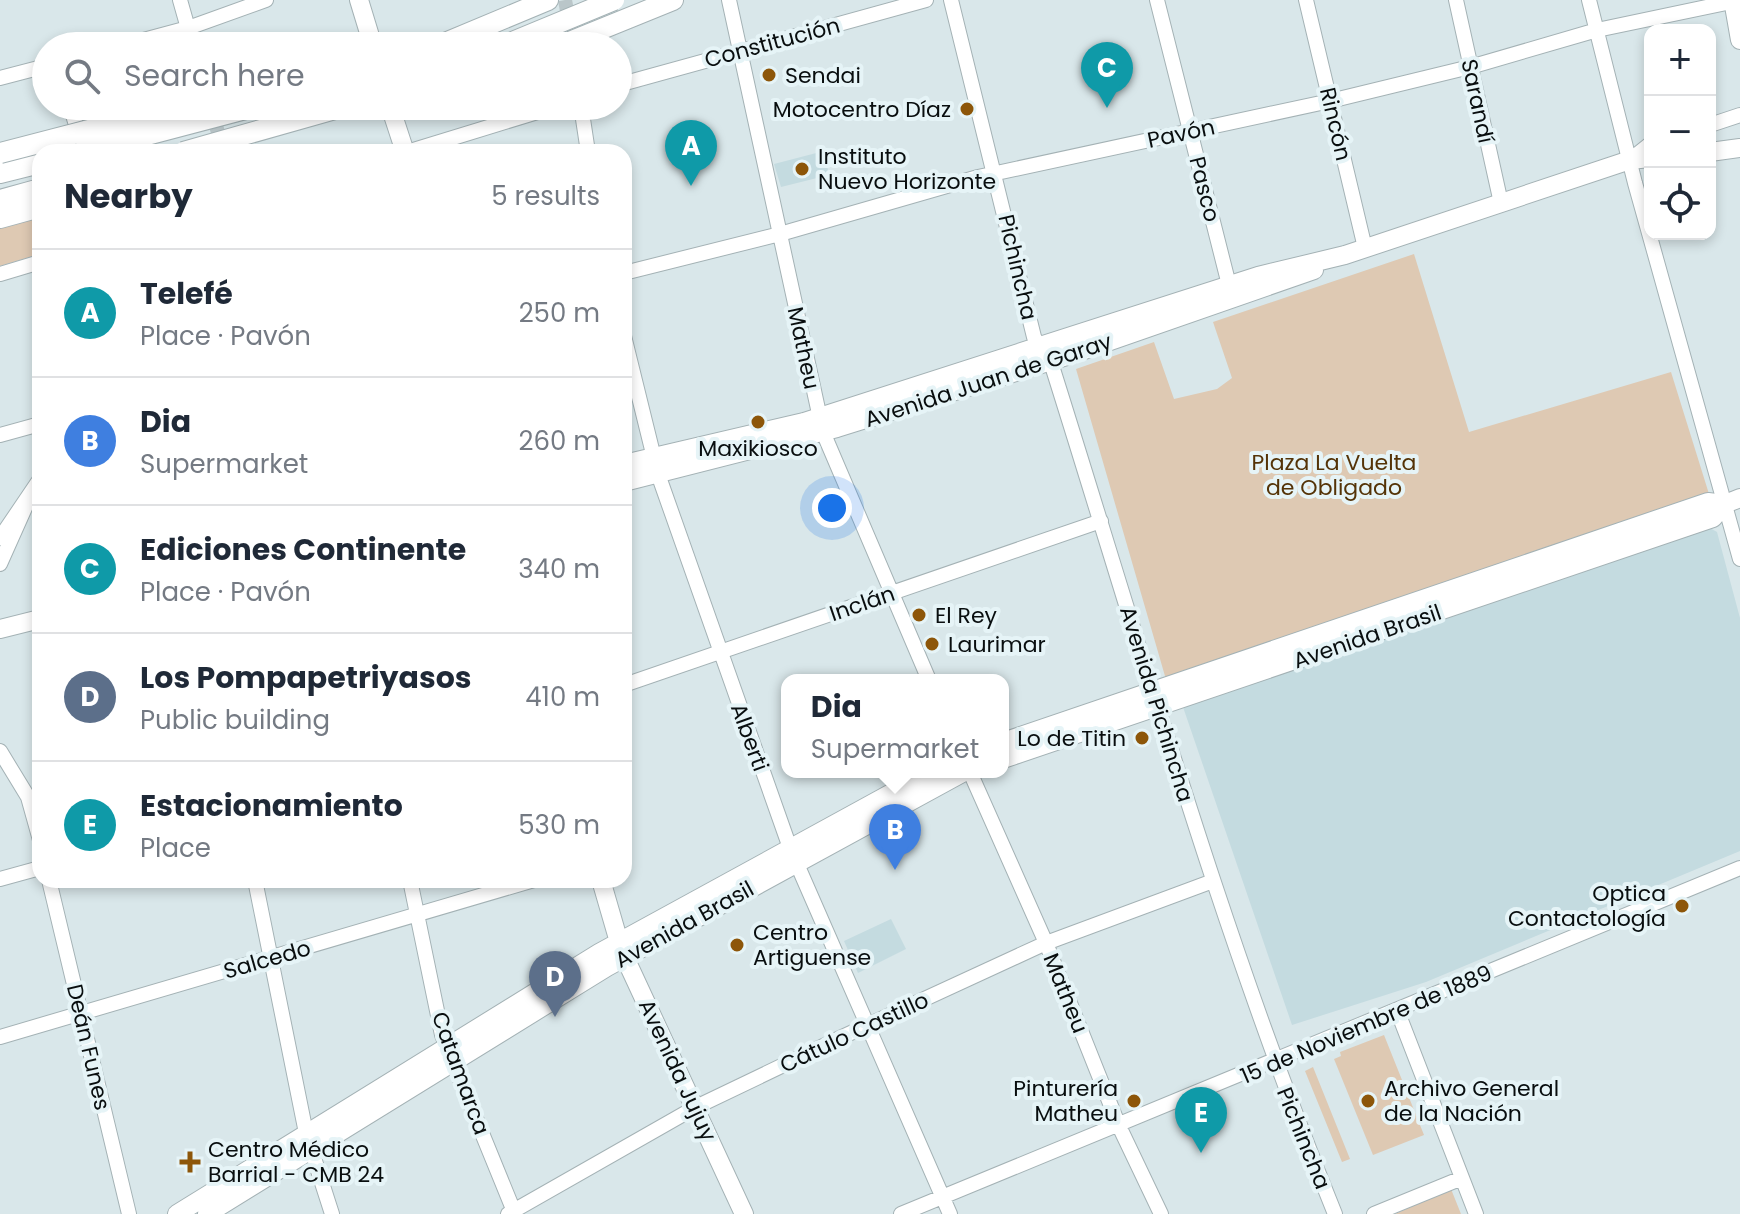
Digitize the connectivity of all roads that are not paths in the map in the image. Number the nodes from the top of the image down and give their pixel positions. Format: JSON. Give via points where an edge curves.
{"nodes":[{"id":1,"x":180,"y":0,"type":"edge"},
{"id":2,"x":266,"y":0,"type":"edge"},
{"id":3,"x":359,"y":0,"type":"edge"},
{"id":4,"x":548,"y":0,"type":"edge"},
{"id":5,"x":614,"y":0,"type":"edge"},
{"id":6,"x":729,"y":0,"type":"edge"},
{"id":7,"x":926,"y":0,"type":"edge"},
{"id":8,"x":951,"y":0,"type":"edge"},
{"id":9,"x":1157,"y":0,"type":"edge"},
{"id":10,"x":1306,"y":0,"type":"edge"},
{"id":11,"x":1456,"y":0,"type":"edge"},
{"id":12,"x":1589,"y":0,"type":"edge"},
{"id":13,"x":671,"y":1,"type":"edge"},
{"id":14,"x":1736,"y":1,"type":"edge"},
{"id":15,"x":188,"y":28,"type":"junction"},
{"id":16,"x":1597,"y":30,"type":"junction"},
{"id":17,"x":173,"y":32,"type":"edge"},
{"id":18,"x":189,"y":32,"type":"edge"},
{"id":19,"x":369,"y":32,"type":"edge"},
{"id":20,"x":471,"y":32,"type":"edge"},
{"id":21,"x":537,"y":32,"type":"edge"},
{"id":22,"x":594,"y":32,"type":"edge"},
{"id":23,"x":1740,"y":40,"type":"edge"},
{"id":24,"x":740,"y":51,"type":"junction"},
{"id":25,"x":1470,"y":67,"type":"junction"},
{"id":26,"x":32,"y":70,"type":"edge"},
{"id":27,"x":0,"y":78,"type":"edge"},
{"id":28,"x":632,"y":81,"type":"edge"},
{"id":29,"x":1330,"y":101,"type":"junction"},
{"id":30,"x":1740,"y":115,"type":"edge"},
{"id":31,"x":74,"y":120,"type":"edge"},
{"id":32,"x":128,"y":120,"type":"edge"},
{"id":33,"x":204,"y":120,"type":"edge"},
{"id":34,"x":296,"y":120,"type":"edge"},
{"id":35,"x":395,"y":120,"type":"edge"},
{"id":36,"x":511,"y":120,"type":"edge"},
{"id":37,"x":583,"y":120,"type":"edge"},
{"id":38,"x":1716,"y":123,"type":"edge"},
{"id":39,"x":77,"y":128,"type":"dead end"},
{"id":40,"x":1190,"y":130,"type":"junction"},
{"id":41,"x":35,"y":144,"type":"edge"},
{"id":42,"x":112,"y":144,"type":"edge"},
{"id":43,"x":211,"y":144,"type":"edge"},
{"id":44,"x":403,"y":144,"type":"edge"},
{"id":45,"x":432,"y":144,"type":"edge"},
{"id":46,"x":587,"y":144,"type":"edge"},
{"id":47,"x":32,"y":145,"type":"edge"},
{"id":48,"x":1740,"y":148,"type":"edge"},
{"id":49,"x":1644,"y":149,"type":"edge"},
{"id":50,"x":1716,"y":151,"type":"edge"},
{"id":51,"x":0,"y":153,"type":"edge"},
{"id":52,"x":1644,"y":159,"type":"edge"},
{"id":53,"x":1630,"y":160,"type":"junction"},
{"id":54,"x":32,"y":165,"type":"edge"},
{"id":55,"x":0,"y":173,"type":"edge"},
{"id":56,"x":997,"y":173,"type":"junction"},
{"id":57,"x":32,"y":191,"type":"edge"},
{"id":58,"x":0,"y":200,"type":"edge"},
{"id":59,"x":1501,"y":203,"type":"junction"},
{"id":60,"x":32,"y":209,"type":"edge"},
{"id":61,"x":0,"y":218,"type":"edge"},
{"id":62,"x":780,"y":234,"type":"junction"},
{"id":63,"x":1365,"y":248,"type":"junction"},
{"id":64,"x":1345,"y":255,"type":"junction"},
{"id":65,"x":32,"y":264,"type":"edge"},
{"id":66,"x":632,"y":271,"type":"edge"},
{"id":67,"x":0,"y":274,"type":"edge"},
{"id":68,"x":1229,"y":285,"type":"junction"},
{"id":69,"x":1044,"y":354,"type":"junction"},
{"id":70,"x":632,"y":368,"type":"edge"},
{"id":71,"x":821,"y":425,"type":"junction"},
{"id":72,"x":32,"y":426,"type":"edge"},
{"id":73,"x":0,"y":435,"type":"edge"},
{"id":74,"x":632,"y":464,"type":"edge"},
{"id":75,"x":656,"y":465,"type":"junction"},
{"id":76,"x":632,"y":478,"type":"edge"},
{"id":77,"x":32,"y":494,"type":"edge"},
{"id":78,"x":29,"y":499,"type":"junction"},
{"id":79,"x":1732,"y":501,"type":"edge"},
{"id":80,"x":1101,"y":521,"type":"junction"},
{"id":81,"x":0,"y":538,"type":"edge"},
{"id":82,"x":1740,"y":559,"type":"edge"},
{"id":83,"x":0,"y":564,"type":"edge"},
{"id":84,"x":890,"y":593,"type":"junction"},
{"id":85,"x":32,"y":621,"type":"edge"},
{"id":86,"x":0,"y":629,"type":"edge"},
{"id":87,"x":718,"y":652,"type":"junction"},
{"id":88,"x":926,"y":674,"type":"edge"},
{"id":89,"x":632,"y":682,"type":"edge"},
{"id":90,"x":1155,"y":701,"type":"junction"},
{"id":91,"x":1009,"y":740,"type":"edge"},
{"id":92,"x":0,"y":751,"type":"edge"},
{"id":93,"x":1009,"y":757,"type":"edge"},
{"id":94,"x":920,"y":778,"type":"edge"},
{"id":95,"x":952,"y":778,"type":"edge"},
{"id":96,"x":973,"y":778,"type":"edge"},
{"id":97,"x":32,"y":806,"type":"edge"},
{"id":98,"x":793,"y":856,"type":"junction"},
{"id":99,"x":1740,"y":868,"type":"edge"},
{"id":100,"x":32,"y":870,"type":"edge"},
{"id":101,"x":0,"y":879,"type":"edge"},
{"id":102,"x":1213,"y":881,"type":"junction"},
{"id":103,"x":51,"y":888,"type":"edge"},
{"id":104,"x":257,"y":888,"type":"edge"},
{"id":105,"x":412,"y":888,"type":"edge"},
{"id":106,"x":507,"y":888,"type":"edge"},
{"id":107,"x":603,"y":888,"type":"edge"},
{"id":108,"x":417,"y":915,"type":"junction"},
{"id":109,"x":1046,"y":943,"type":"junction"},
{"id":110,"x":621,"y":950,"type":"junction"},
{"id":111,"x":271,"y":958,"type":"junction"},
{"id":112,"x":1397,"y":1010,"type":"junction"},
{"id":113,"x":81,"y":1013,"type":"junction"},
{"id":114,"x":868,"y":1025,"type":"junction"},
{"id":115,"x":0,"y":1037,"type":"edge"},
{"id":116,"x":450,"y":1054,"type":"junction"},
{"id":117,"x":1275,"y":1062,"type":"junction"},
{"id":118,"x":696,"y":1107,"type":"junction"},
{"id":119,"x":1119,"y":1126,"type":"junction"},
{"id":120,"x":308,"y":1141,"type":"junction"},
{"id":121,"x":1462,"y":1178,"type":"junction"},
{"id":122,"x":942,"y":1197,"type":"junction"},
{"id":123,"x":229,"y":1208,"type":"edge"},
{"id":124,"x":513,"y":1213,"type":"edge"},
{"id":125,"x":129,"y":1214,"type":"edge"},
{"id":126,"x":177,"y":1214,"type":"edge"},
{"id":127,"x":207,"y":1214,"type":"edge"},
{"id":128,"x":332,"y":1214,"type":"edge"},
{"id":129,"x":744,"y":1214,"type":"edge"},
{"id":130,"x":901,"y":1214,"type":"edge"},
{"id":131,"x":950,"y":1214,"type":"edge"},
{"id":132,"x":1161,"y":1214,"type":"edge"},
{"id":133,"x":1335,"y":1214,"type":"edge"},
{"id":134,"x":1374,"y":1214,"type":"edge"},
{"id":135,"x":1476,"y":1214,"type":"edge"}],
"edges":[{"from":1,"to":15,"type":"street"},
{"from":2,"to":15,"type":"street"},
{"from":3,"to":19,"type":"main road"},
{"from":4,"to":20,"type":"highway"},
{"from":5,"to":21,"type":"highway","bridge":true},
{"from":6,"to":24,"type":"street","name":"Matheu"},
{"from":7,"to":24,"type":"street","name":"Constitución"},
{"from":8,"to":56,"type":"street","name":"Pichincha"},
{"from":9,"to":40,"type":"street","name":"Pasco"},
{"from":10,"to":29,"type":"street","name":"Rincón"},
{"from":11,"to":25,"type":"street","name":"Sarandí"},
{"from":12,"to":16,"type":"street"},
{"from":13,"to":22,"type":"highway"},
{"from":14,"to":16,"type":"street","name":"Pavón"},
{"from":14,"to":23,"type":"main road"},
{"from":15,"to":17,"type":"street"},
{"from":15,"to":18,"type":"street"},
{"from":16,"to":25,"type":"street","name":"Pavón"},
{"from":16,"to":53,"type":"street"},
{"from":24,"to":28,"type":"street","name":"Constitución"},
{"from":24,"to":62,"type":"street","name":"Matheu"},
{"from":25,"to":29,"type":"street","name":"Pavón"},
{"from":25,"to":59,"type":"street","name":"Sarandí"},
{"from":26,"to":27,"type":"street"},
{"from":29,"to":40,"type":"street","name":"Pavón"},
{"from":29,"to":63,"type":"street","name":"Rincón"},
{"from":30,"to":38,"type":"street"},
{"from":31,"to":39,"type":"street"},
{"from":32,"to":41,"type":"highway","bridge":true},
{"from":33,"to":42,"type":"highway","bridge":true},
{"from":34,"to":43,"type":"highway","bridge":true},
{"from":35,"to":44,"type":"main road"},
{"from":36,"to":45,"type":"street"},
{"from":37,"to":46,"type":"street"},
{"from":40,"to":56,"type":"street","name":"Pavón"},
{"from":40,"to":68,"type":"street","name":"Pasco"},
{"from":47,"to":51,"type":"highway","bridge":true},
{"from":48,"to":50,"type":"main road"},
{"from":49,"to":53,"type":"street"},
{"from":52,"to":53,"type":"main road","name":"Avenida Juan de Garay"},
{"from":53,"to":59,"type":"main road","name":"Avenida Juan de Garay"},
{"from":53,"to":79,"type":"street"},
{"from":54,"to":55,"type":"highway"},
{"from":56,"to":62,"type":"street","name":"Pavón"},
{"from":56,"to":69,"type":"street","name":"Pichincha","via":[[1034,337]]},
{"from":57,"to":58,"type":"highway"},
{"from":59,"to":63,"type":"main road","name":"Avenida Juan de Garay"},
{"from":60,"to":61,"type":"highway"},
{"from":62,"to":66,"type":"street","name":"Pavón"},
{"from":62,"to":71,"type":"street","name":"Matheu"},
{"from":63,"to":64,"type":"main road","name":"Avenida Juan de Garay"},
{"from":64,"to":68,"type":"main road","name":"Avenida Juan de Garay"},
{"from":64,"to":69,"type":"main road","name":"Avenida Juan de Garay","via":[[1262,291]]},
{"from":65,"to":67,"type":"street"},
{"from":68,"to":69,"type":"main road","name":"Avenida Juan de Garay"},
{"from":69,"to":71,"type":"main road","name":"Avenida Juan de Garay"},
{"from":69,"to":80,"type":"street","name":"Avenida Pichincha"},
{"from":70,"to":75,"type":"street","name":"Alberti"},
{"from":71,"to":75,"type":"main road","name":"Avenida Juan de Garay"},
{"from":71,"to":84,"type":"street","name":"Matheu"},
{"from":72,"to":73,"type":"street"},
{"from":74,"to":75,"type":"main road","name":"Avenida Juan de Garay"},
{"from":75,"to":76,"type":"main road","name":"Avenida Juan de Garay"},
{"from":75,"to":87,"type":"street","name":"Alberti"},
{"from":77,"to":78,"type":"street"},
{"from":78,"to":81,"type":"street"},
{"from":78,"to":83,"type":"street"},
{"from":79,"to":82,"type":"street"},
{"from":79,"to":90,"type":"main road","name":"Avenida Brasil","via":[[1708,502]]},
{"from":80,"to":84,"type":"street","name":"Inclán"},
{"from":80,"to":90,"type":"street","name":"Avenida Pichincha"},
{"from":84,"to":87,"type":"street","name":"Inclán"},
{"from":84,"to":88,"type":"street","name":"Matheu"},
{"from":85,"to":86,"type":"main road"},
{"from":87,"to":89,"type":"street","name":"Inclán"},
{"from":87,"to":98,"type":"street","name":"Alberti"},
{"from":90,"to":91,"type":"main road","name":"Avenida Brasil"},
{"from":90,"to":93,"type":"main road","name":"Avenida Brasil"},
{"from":90,"to":102,"type":"street","name":"Avenida Pichincha"},
{"from":92,"to":97,"type":"street"},
{"from":94,"to":98,"type":"main road","name":"Avenida Brasil"},
{"from":95,"to":98,"type":"main road","name":"Avenida Brasil"},
{"from":96,"to":109,"type":"street","name":"Matheu"},
{"from":98,"to":110,"type":"main road","name":"Avenida Brasil"},
{"from":98,"to":114,"type":"street","name":"Alberti"},
{"from":99,"to":112,"type":"street","name":"15 de Noviembre de 1889"},
{"from":100,"to":101,"type":"street"},
{"from":102,"to":109,"type":"street","name":"Cátulo Castillo"},
{"from":102,"to":117,"type":"street","name":"Avenida Pichincha"},
{"from":103,"to":113,"type":"street","name":"Deán Funes"},
{"from":104,"to":111,"type":"street"},
{"from":105,"to":108,"type":"street","name":"Catamarca"},
{"from":106,"to":108,"type":"street","name":"Salcedo"},
{"from":107,"to":110,"type":"main road","name":"Avenida Jujuy"},
{"from":108,"to":111,"type":"street","name":"Salcedo"},
{"from":108,"to":116,"type":"street","name":"Catamarca"},
{"from":109,"to":114,"type":"street","name":"Cátulo Castillo"},
{"from":109,"to":119,"type":"street","name":"Matheu"},
{"from":110,"to":116,"type":"main road","name":"Avenida Brasil"},
{"from":110,"to":118,"type":"main road","name":"Avenida Jujuy"},
{"from":111,"to":113,"type":"street","name":"Salcedo"},
{"from":111,"to":120,"type":"street"},
{"from":112,"to":117,"type":"street","name":"15 de Noviembre de 1889"},
{"from":112,"to":121,"type":"street"},
{"from":113,"to":115,"type":"street","name":"Salcedo"},
{"from":113,"to":125,"type":"street","name":"Deán Funes"},
{"from":114,"to":118,"type":"street","name":"Cátulo Castillo"},
{"from":114,"to":122,"type":"street","name":"Alberti"},
{"from":116,"to":120,"type":"main road","name":"Avenida Brasil"},
{"from":116,"to":124,"type":"street","name":"Catamarca"},
{"from":117,"to":119,"type":"street","name":"15 de Noviembre de 1889"},
{"from":117,"to":133,"type":"street","name":"Pichincha"},
{"from":118,"to":124,"type":"street","name":"Cátulo Castillo"},
{"from":118,"to":129,"type":"main road","name":"Avenida Jujuy"},
{"from":119,"to":122,"type":"street","name":"15 de Noviembre de 1889"},
{"from":119,"to":132,"type":"street","name":"Matheu"},
{"from":120,"to":123,"type":"main road","name":"Avenida Brasil"},
{"from":120,"to":126,"type":"main road","name":"Avenida Brasil"},
{"from":120,"to":128,"type":"street"},
{"from":121,"to":134,"type":"street"},
{"from":121,"to":135,"type":"street"},
{"from":122,"to":130,"type":"street","name":"15 de Noviembre de 1889"},
{"from":122,"to":131,"type":"street","name":"Alberti"},
{"from":123,"to":127,"type":"main road","name":"Avenida Brasil"}]}
